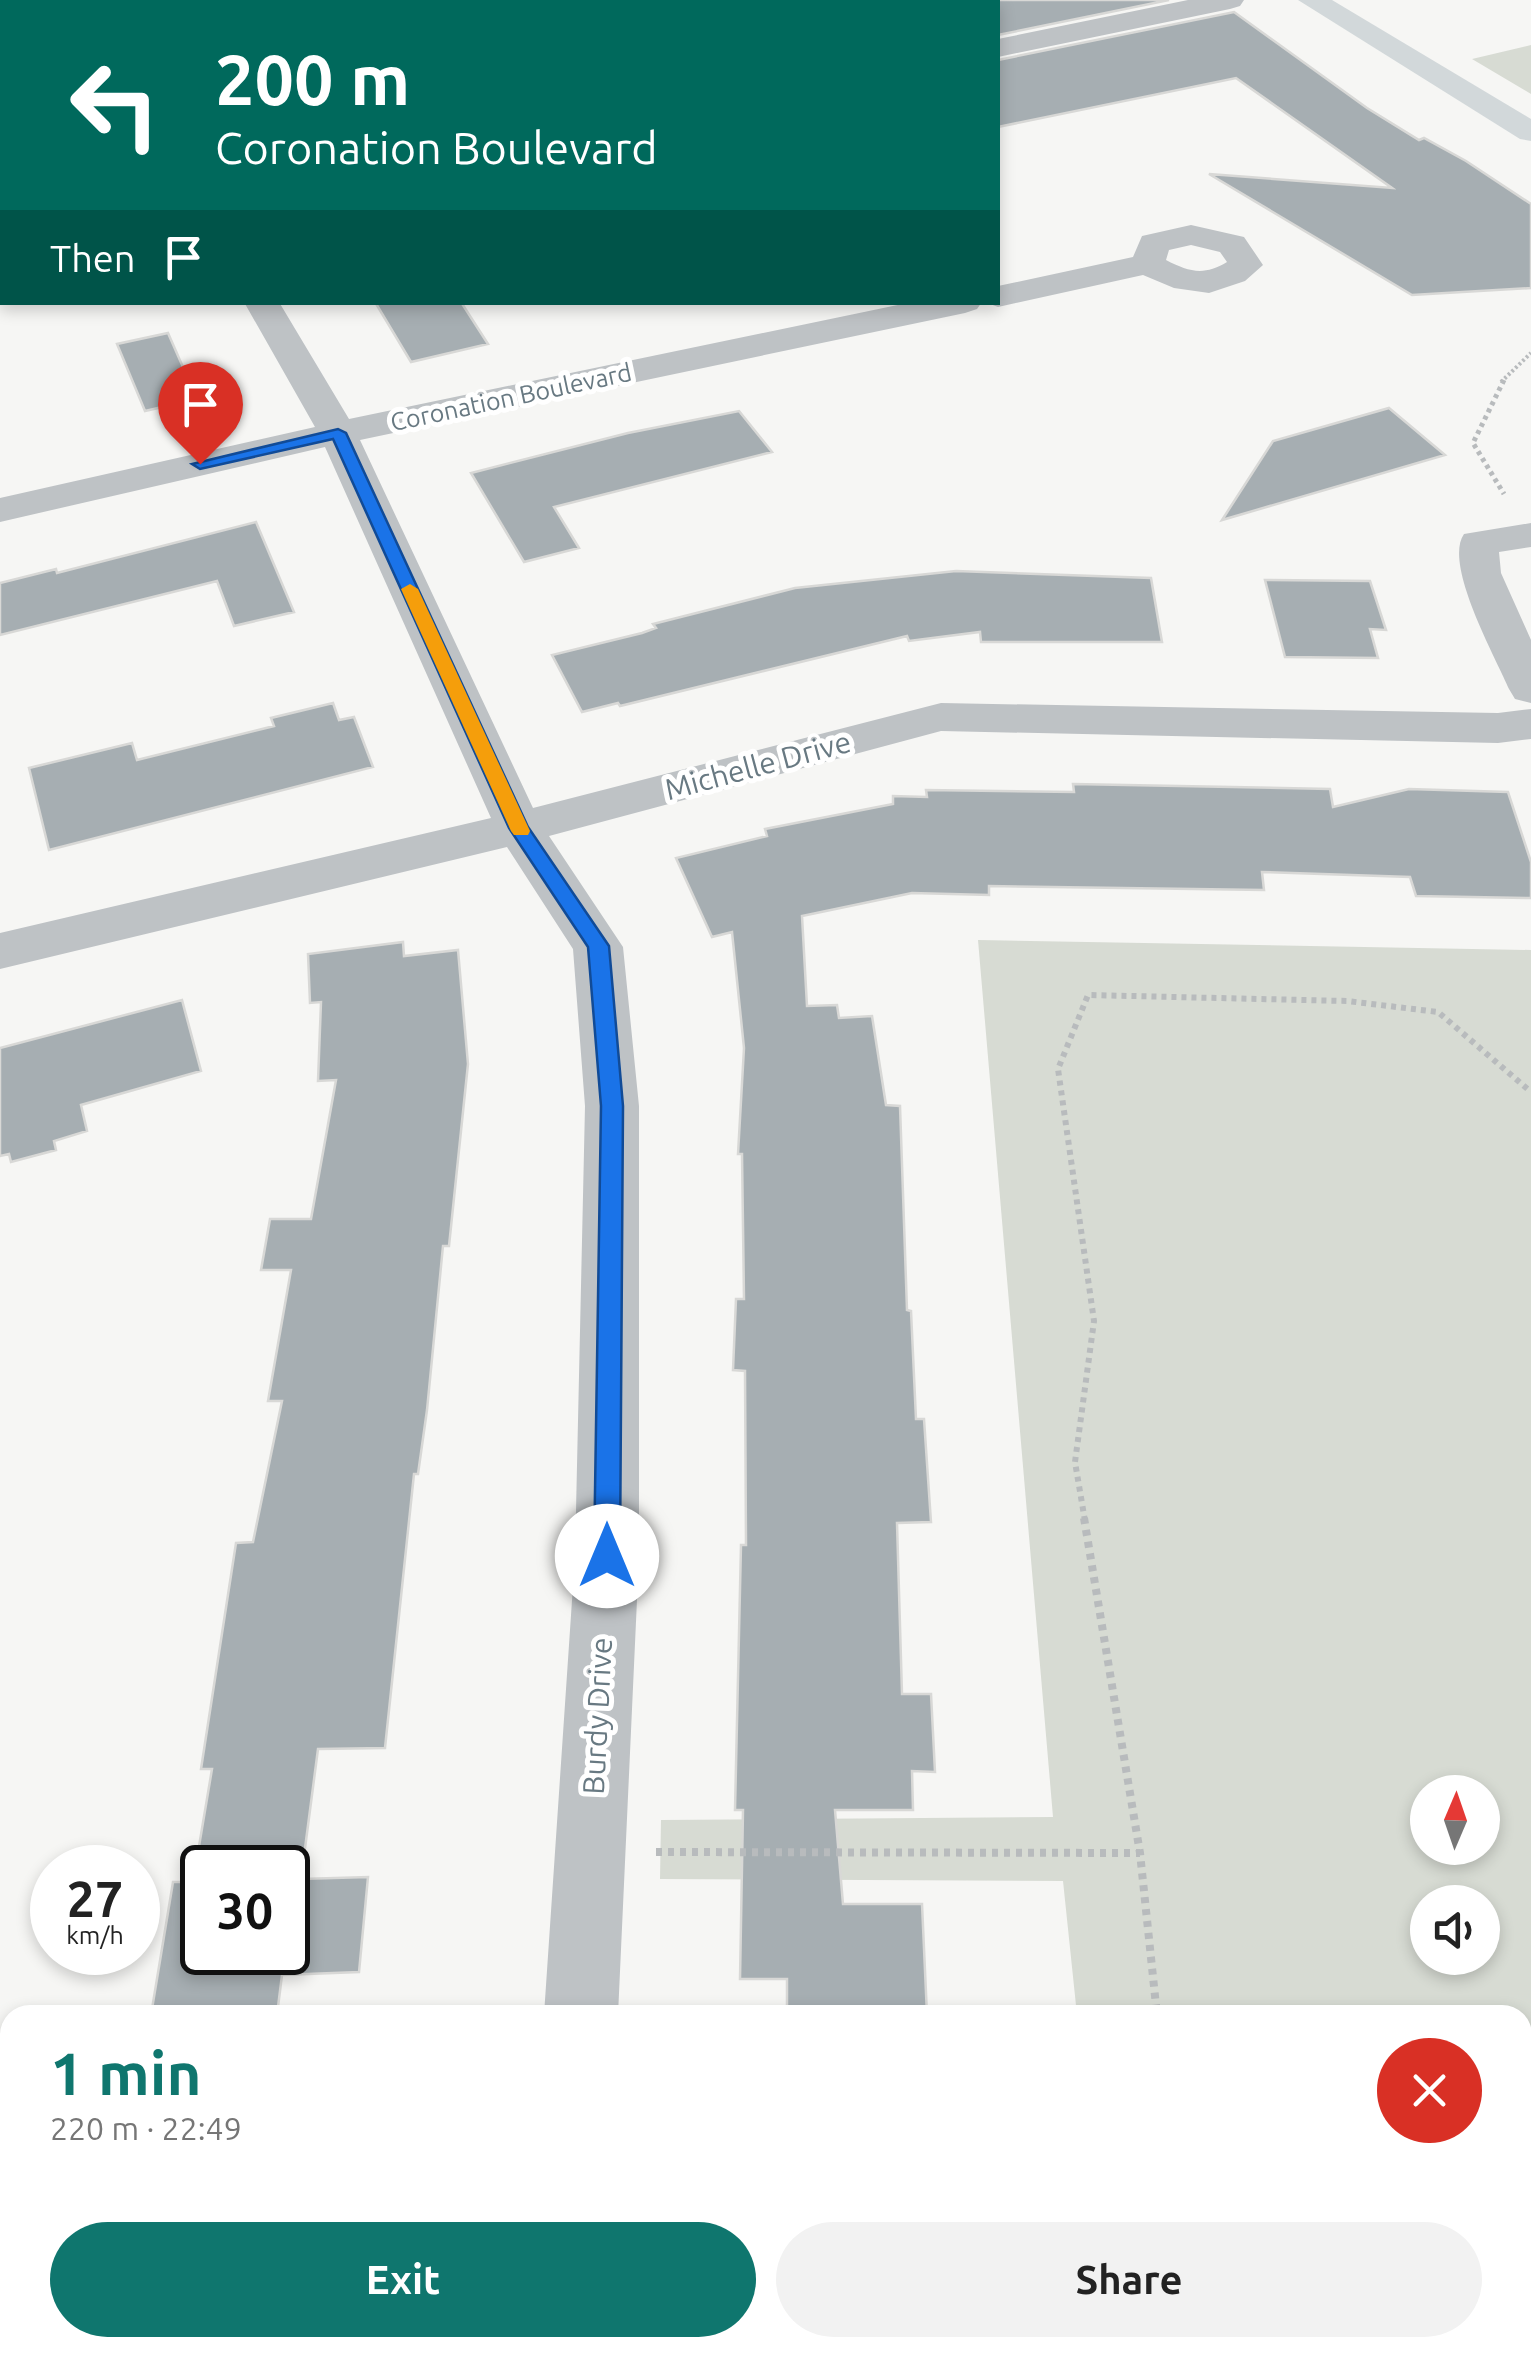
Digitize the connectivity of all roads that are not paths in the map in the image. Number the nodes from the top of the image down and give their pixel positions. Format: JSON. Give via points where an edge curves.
{"nodes":[{"id":1,"x":1230,"y":0,"type":"edge"},
{"id":2,"x":1312,"y":0,"type":"edge"},
{"id":3,"x":1000,"y":48,"type":"edge"},
{"id":4,"x":1531,"y":132,"type":"edge"},
{"id":5,"x":1148,"y":264,"type":"dead end"},
{"id":6,"x":1000,"y":296,"type":"edge"},
{"id":7,"x":263,"y":305,"type":"edge"},
{"id":8,"x":950,"y":305,"type":"edge"},
{"id":9,"x":338,"y":433,"type":"junction"},
{"id":10,"x":0,"y":510,"type":"edge"},
{"id":11,"x":1530,"y":535,"type":"edge"},
{"id":12,"x":1531,"y":689,"type":"edge"},
{"id":13,"x":1531,"y":724,"type":"edge"},
{"id":14,"x":519,"y":828,"type":"junction"},
{"id":15,"x":0,"y":951,"type":"edge"},
{"id":16,"x":582,"y":2005,"type":"edge"}],
"edges":[{"from":1,"to":3,"type":"street"},
{"from":2,"to":4,"type":"main road"},
{"from":5,"to":6,"type":"street"},
{"from":7,"to":9,"type":"street","name":"Burdy Drive"},
{"from":8,"to":9,"type":"street","name":"Coronation Boulevard"},
{"from":9,"to":10,"type":"street","name":"Coronation Boulevard"},
{"from":9,"to":14,"type":"street","name":"Burdy Drive"},
{"from":11,"to":12,"type":"street","via":[[1478,543],[1480,573]]},
{"from":13,"to":14,"type":"street","name":"Michelle Drive","via":[[941,717]]},
{"from":14,"to":15,"type":"street","name":"Michelle Drive"},
{"from":14,"to":16,"type":"street","name":"Burdy Drive","via":[[598,946],[612,1106],[607,1556]]}]}
